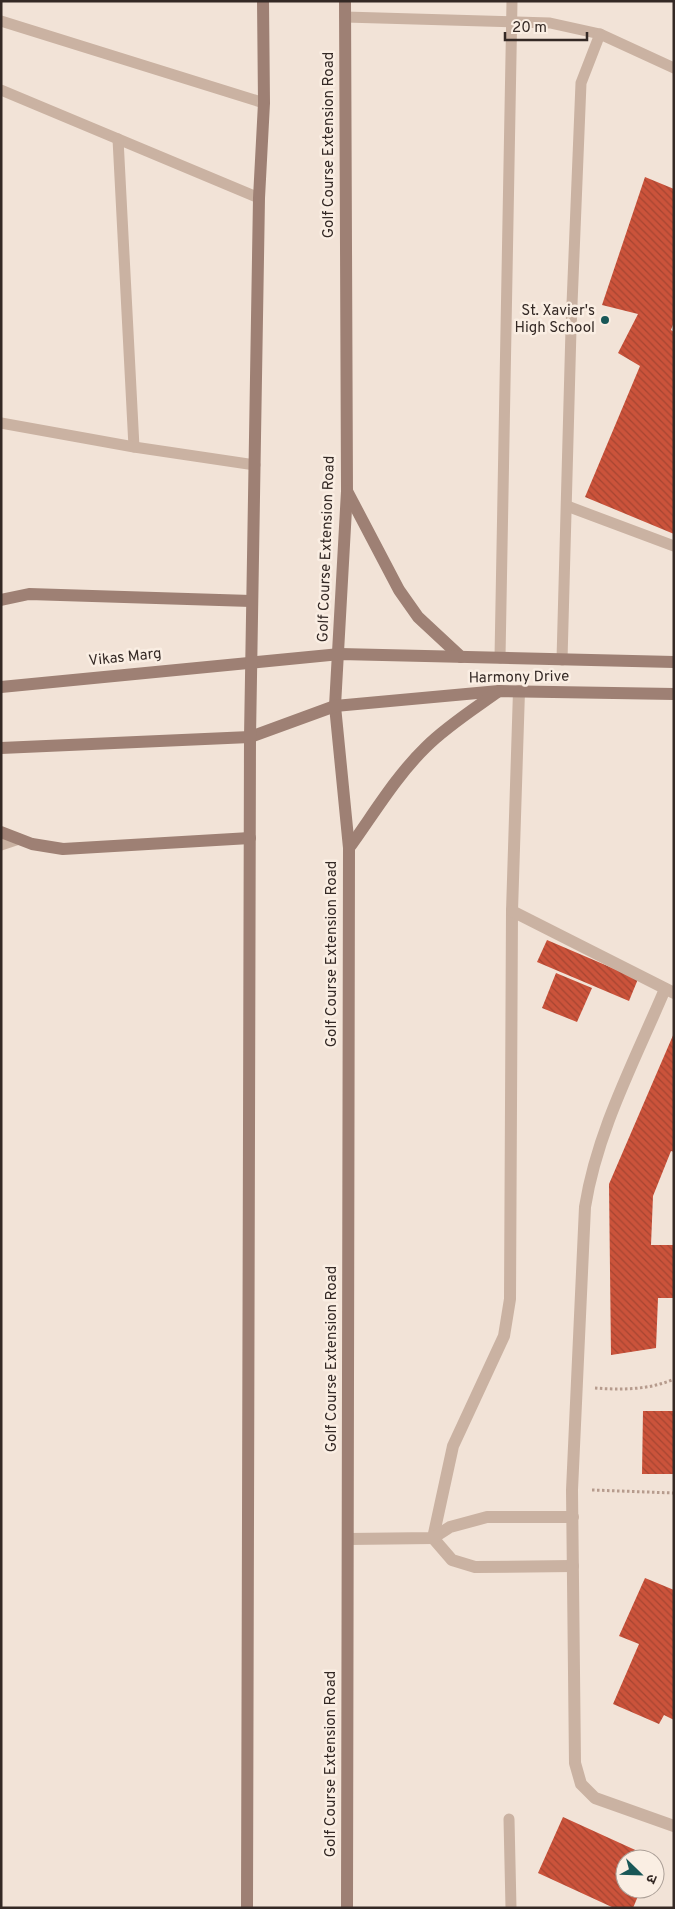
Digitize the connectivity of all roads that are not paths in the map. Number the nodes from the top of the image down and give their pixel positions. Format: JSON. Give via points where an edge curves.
{"nodes":[{"id":1,"x":263,"y":1,"type":"edge"},
{"id":2,"x":345,"y":1,"type":"edge"},
{"id":3,"x":512,"y":1,"type":"edge"},
{"id":4,"x":345,"y":17,"type":"junction"},
{"id":5,"x":1,"y":21,"type":"edge"},
{"id":6,"x":511,"y":22,"type":"junction"},
{"id":7,"x":600,"y":34,"type":"junction"},
{"id":8,"x":674,"y":68,"type":"edge"},
{"id":9,"x":1,"y":90,"type":"edge"},
{"id":10,"x":264,"y":103,"type":"junction"},
{"id":11,"x":118,"y":139,"type":"junction"},
{"id":12,"x":259,"y":198,"type":"junction"},
{"id":13,"x":1,"y":423,"type":"edge"},
{"id":14,"x":134,"y":447,"type":"junction"},
{"id":15,"x":254,"y":465,"type":"junction"},
{"id":16,"x":347,"y":491,"type":"junction"},
{"id":17,"x":567,"y":506,"type":"junction"},
{"id":18,"x":674,"y":546,"type":"edge"},
{"id":19,"x":1,"y":600,"type":"edge"},
{"id":20,"x":251,"y":601,"type":"junction"},
{"id":21,"x":340,"y":654,"type":"junction"},
{"id":22,"x":461,"y":657,"type":"junction"},
{"id":23,"x":500,"y":658,"type":"junction"},
{"id":24,"x":562,"y":660,"type":"junction"},
{"id":25,"x":251,"y":662,"type":"junction"},
{"id":26,"x":674,"y":662,"type":"edge"},
{"id":27,"x":1,"y":686,"type":"edge"},
{"id":28,"x":499,"y":691,"type":"junction"},
{"id":29,"x":519,"y":691,"type":"junction"},
{"id":30,"x":674,"y":694,"type":"edge"},
{"id":31,"x":335,"y":706,"type":"junction"},
{"id":32,"x":250,"y":737,"type":"junction"},
{"id":33,"x":1,"y":748,"type":"edge"},
{"id":34,"x":1,"y":832,"type":"edge"},
{"id":35,"x":250,"y":838,"type":"junction"},
{"id":36,"x":19,"y":839,"type":"junction"},
{"id":37,"x":1,"y":845,"type":"edge"},
{"id":38,"x":349,"y":848,"type":"junction"},
{"id":39,"x":512,"y":911,"type":"junction"},
{"id":40,"x":669,"y":991,"type":"edge"},
{"id":41,"x":573,"y":1517,"type":"junction"},
{"id":42,"x":433,"y":1538,"type":"junction"},
{"id":43,"x":348,"y":1539,"type":"junction"},
{"id":44,"x":573,"y":1566,"type":"junction"},
{"id":45,"x":509,"y":1819,"type":"dead end"},
{"id":46,"x":674,"y":1826,"type":"edge"},
{"id":47,"x":247,"y":1908,"type":"edge"},
{"id":48,"x":347,"y":1908,"type":"edge"},
{"id":49,"x":511,"y":1908,"type":"edge"}],
"edges":[{"from":1,"to":10,"type":"main road"},
{"from":2,"to":4,"type":"main road","name":"Golf Course Extension Road"},
{"from":3,"to":6,"type":"lane"},
{"from":4,"to":6,"type":"lane"},
{"from":4,"to":16,"type":"main road","name":"Golf Course Extension Road"},
{"from":5,"to":10,"type":"lane"},
{"from":6,"to":7,"type":"lane","via":[[550,23]]},
{"from":6,"to":23,"type":"lane"},
{"from":7,"to":8,"type":"lane"},
{"from":7,"to":17,"type":"lane","via":[[580,83]]},
{"from":9,"to":11,"type":"lane"},
{"from":10,"to":12,"type":"main road"},
{"from":11,"to":12,"type":"lane"},
{"from":11,"to":14,"type":"lane"},
{"from":12,"to":15,"type":"main road"},
{"from":13,"to":14,"type":"lane"},
{"from":14,"to":15,"type":"lane"},
{"from":15,"to":20,"type":"main road"},
{"from":16,"to":21,"type":"main road","name":"Golf Course Extension Road"},
{"from":16,"to":22,"type":"main road","via":[[398,590],[418,617]]},
{"from":17,"to":18,"type":"lane"},
{"from":17,"to":24,"type":"lane"},
{"from":19,"to":20,"type":"main road","via":[[29,594]]},
{"from":20,"to":25,"type":"main road"},
{"from":21,"to":22,"type":"main road","name":"Harmony Drive"},
{"from":21,"to":25,"type":"main road","name":"Harmony Drive"},
{"from":21,"to":31,"type":"main road","name":"Golf Course Extension Road"},
{"from":22,"to":23,"type":"main road","name":"Harmony Drive"},
{"from":23,"to":24,"type":"main road","name":"Harmony Drive"},
{"from":24,"to":26,"type":"main road","name":"Harmony Drive"},
{"from":25,"to":27,"type":"main road","name":"Vikas Marg"},
{"from":25,"to":32,"type":"main road"},
{"from":28,"to":29,"type":"main road","name":"Harmony Drive"},
{"from":28,"to":31,"type":"main road","name":"Harmony Drive"},
{"from":28,"to":38,"type":"main road","via":[[424,748]]},
{"from":29,"to":30,"type":"main road","name":"Harmony Drive"},
{"from":29,"to":39,"type":"street"},
{"from":31,"to":32,"type":"main road","name":"Harmony Drive"},
{"from":31,"to":38,"type":"main road","name":"Golf Course Extension Road"},
{"from":32,"to":33,"type":"main road","name":"Harmony Drive"},
{"from":32,"to":35,"type":"main road"},
{"from":34,"to":36,"type":"main road"},
{"from":35,"to":36,"type":"main road","via":[[63,850]]},
{"from":35,"to":47,"type":"main road"},
{"from":36,"to":37,"type":"lane"},
{"from":38,"to":43,"type":"main road","name":"Golf Course Extension Road"},
{"from":39,"to":40,"type":"street"},
{"from":39,"to":42,"type":"street","via":[[510,1299],[504,1336],[453,1446]]},
{"from":40,"to":41,"type":"street","via":[[602,1139],[590,1175],[577,1386]]},
{"from":41,"to":42,"type":"street","via":[[486,1518],[450,1527]]},
{"from":41,"to":44,"type":"street"},
{"from":42,"to":43,"type":"street"},
{"from":42,"to":44,"type":"street","via":[[452,1560],[475,1567]]},
{"from":43,"to":48,"type":"main road","name":"Golf Course Extension Road"},
{"from":44,"to":46,"type":"street","via":[[575,1763],[581,1784],[595,1798]]},
{"from":45,"to":49,"type":"lane"}]}
